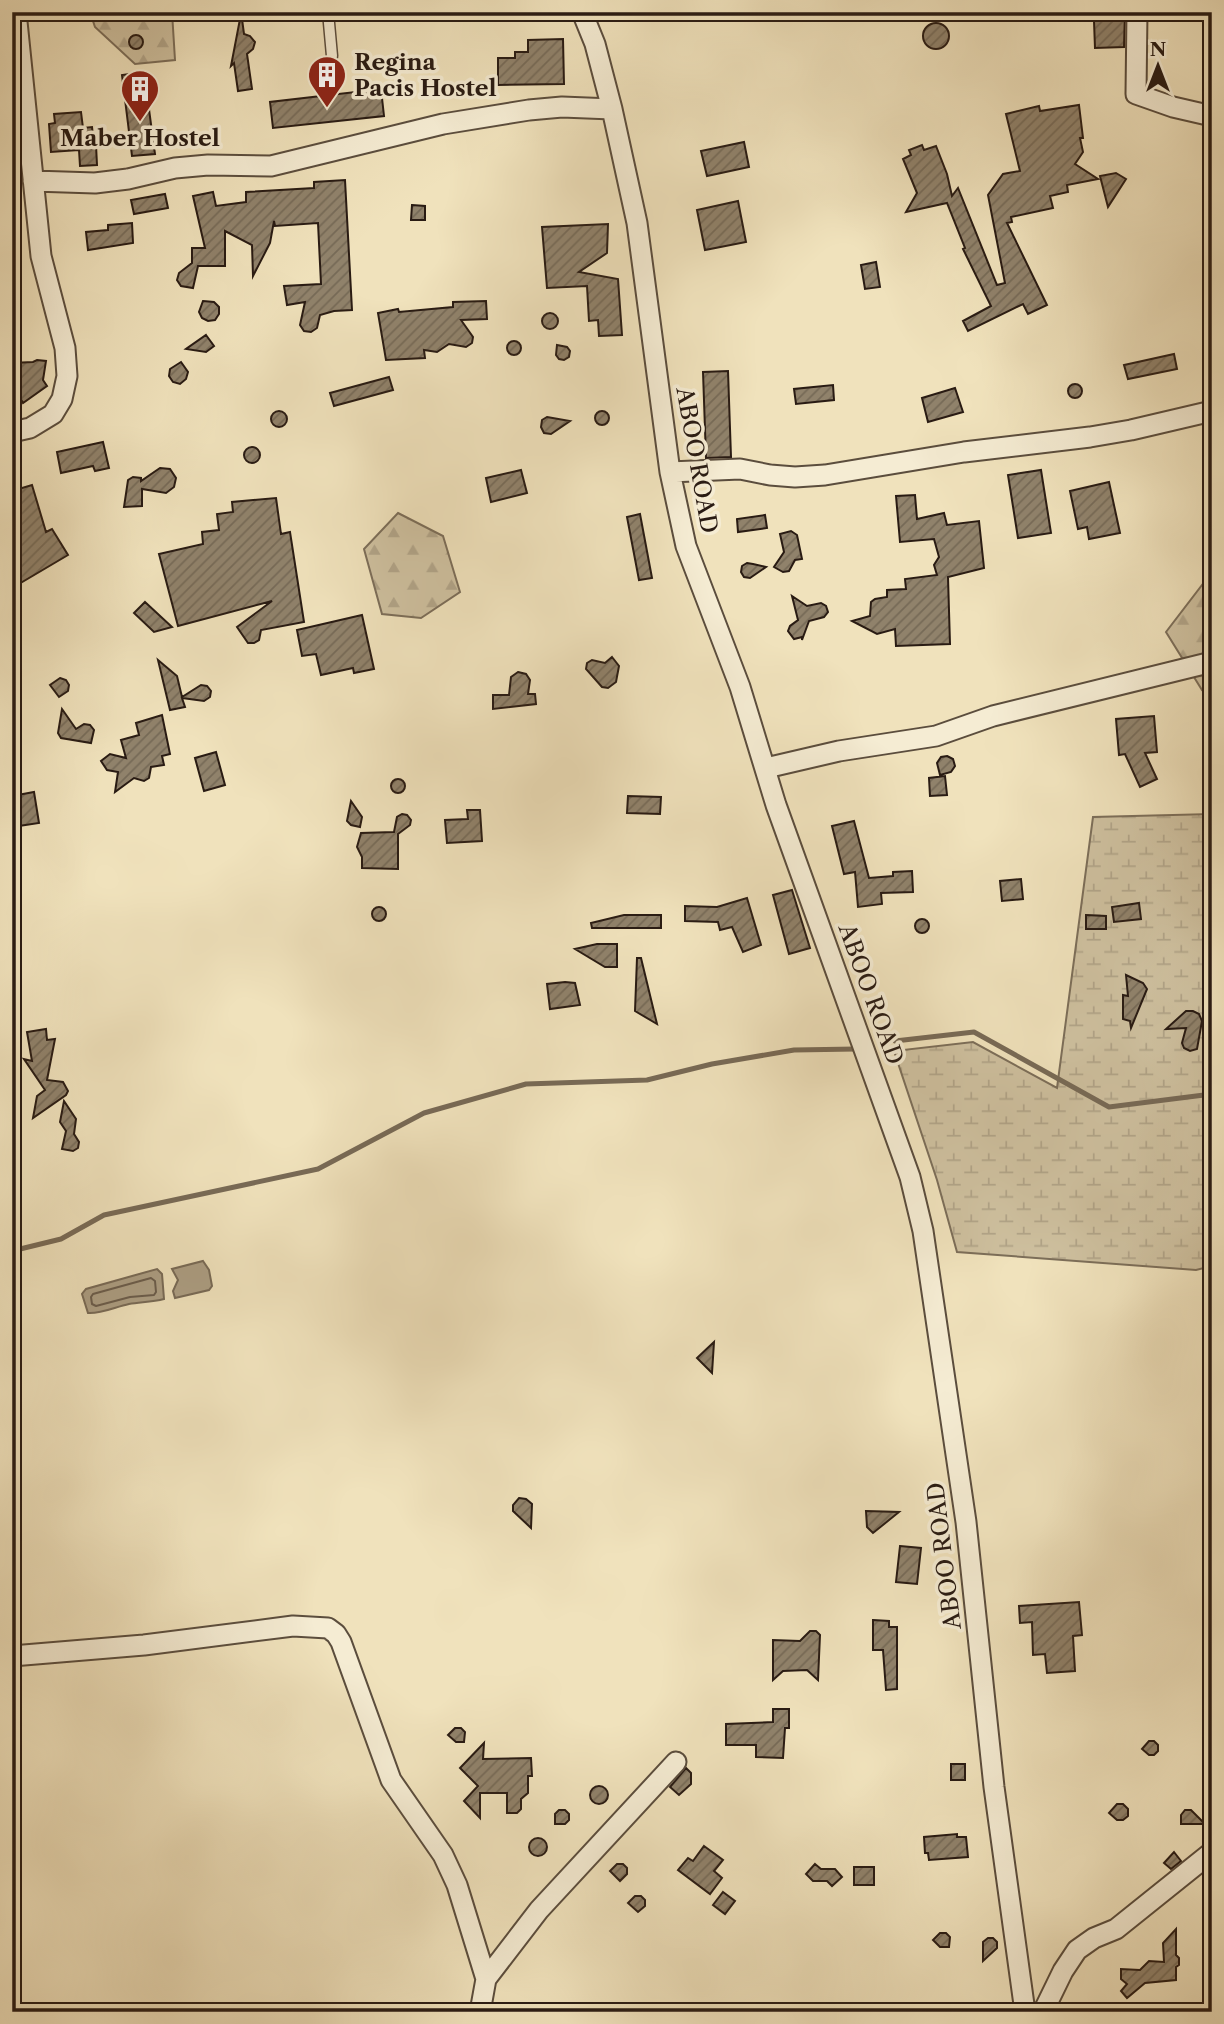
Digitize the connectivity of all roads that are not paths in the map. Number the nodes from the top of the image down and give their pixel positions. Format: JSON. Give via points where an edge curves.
{"nodes":[{"id":1,"x":16,"y":12,"type":"edge"},
{"id":2,"x":328,"y":12,"type":"edge"},
{"id":3,"x":582,"y":12,"type":"edge"},
{"id":4,"x":1136,"y":12,"type":"edge"},
{"id":5,"x":332,"y":56,"type":"dead end"},
{"id":6,"x":612,"y":109,"type":"junction"},
{"id":7,"x":1212,"y":116,"type":"edge"},
{"id":8,"x":33,"y":181,"type":"junction"},
{"id":9,"x":1212,"y":411,"type":"edge"},
{"id":10,"x":12,"y":432,"type":"edge"},
{"id":11,"x":670,"y":472,"type":"junction"},
{"id":12,"x":1212,"y":662,"type":"edge"},
{"id":13,"x":766,"y":768,"type":"junction"},
{"id":14,"x":12,"y":1656,"type":"edge"},
{"id":15,"x":676,"y":1762,"type":"dead end"},
{"id":16,"x":1212,"y":1852,"type":"edge"},
{"id":17,"x":486,"y":1979,"type":"junction"},
{"id":18,"x":480,"y":2012,"type":"edge"},
{"id":19,"x":1025,"y":2012,"type":"edge"},
{"id":20,"x":1043,"y":2012,"type":"edge"}],
"edges":[{"from":1,"to":8,"type":"street"},
{"from":2,"to":5,"type":"lane"},
{"from":3,"to":6,"type":"street","name":"ABOO ROAD"},
{"from":4,"to":7,"type":"street","via":[[1136,94]]},
{"from":6,"to":8,"type":"street","via":[[562,107],[456,122],[271,166],[175,168],[95,183]]},
{"from":6,"to":11,"type":"street","name":"ABOO ROAD","via":[[637,223]]},
{"from":8,"to":10,"type":"street","via":[[41,256],[65,348],[67,376],[53,414],[30,428]]},
{"from":9,"to":11,"type":"street","via":[[1104,435],[825,475],[795,477],[740,469]]},
{"from":11,"to":13,"type":"street","name":"ABOO ROAD","via":[[686,546]]},
{"from":12,"to":13,"type":"street","via":[[993,716],[936,736]]},
{"from":13,"to":19,"type":"street","name":"ABOO ROAD","via":[[911,1177],[923,1231],[966,1522],[994,1787]]},
{"from":14,"to":17,"type":"street","via":[[293,1626],[328,1628],[341,1642],[391,1780],[450,1867]]},
{"from":15,"to":17,"type":"street","via":[[539,1910]]},
{"from":16,"to":20,"type":"street","via":[[1116,1929],[1077,1950]]},
{"from":17,"to":18,"type":"street"}]}
